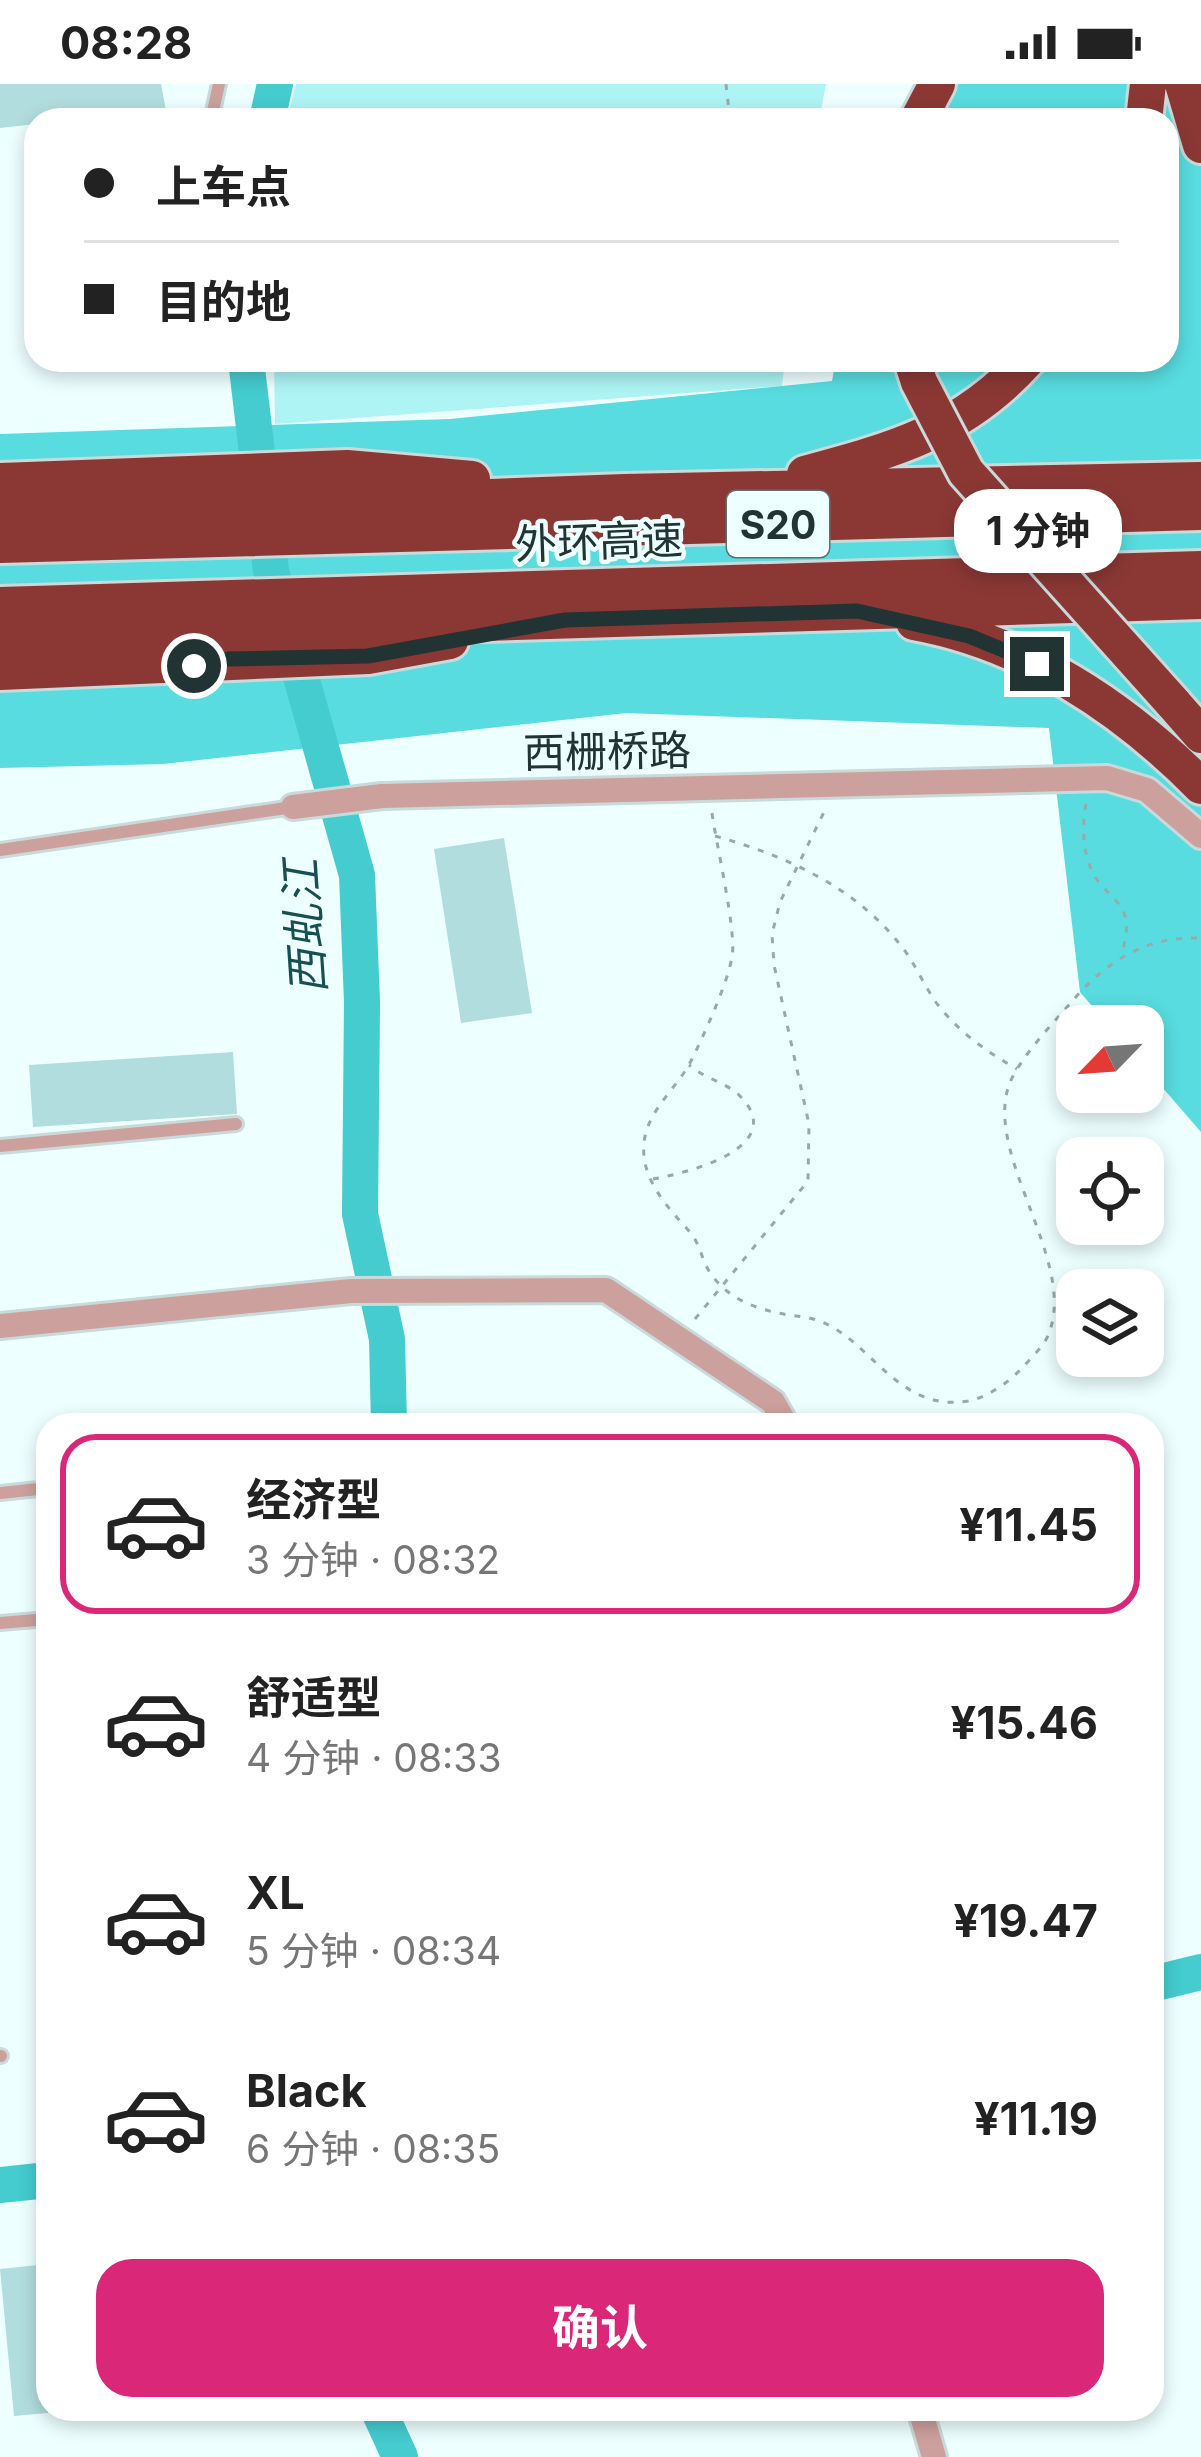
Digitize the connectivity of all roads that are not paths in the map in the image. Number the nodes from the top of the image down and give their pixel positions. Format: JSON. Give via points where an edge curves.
{"nodes":[{"id":1,"x":1183,"y":84,"type":"edge"},
{"id":2,"x":1201,"y":145,"type":"edge"},
{"id":3,"x":916,"y":372,"type":"edge"},
{"id":4,"x":1014,"y":372,"type":"edge"},
{"id":5,"x":1201,"y":480,"type":"edge"},
{"id":6,"x":0,"y":481,"type":"edge"},
{"id":7,"x":747,"y":489,"type":"junction"},
{"id":8,"x":351,"y":502,"type":"junction"},
{"id":9,"x":1201,"y":512,"type":"edge"},
{"id":10,"x":0,"y":515,"type":"edge"},
{"id":11,"x":0,"y":545,"type":"edge"},
{"id":12,"x":1201,"y":569,"type":"edge"},
{"id":13,"x":1201,"y":601,"type":"edge"},
{"id":14,"x":0,"y":605,"type":"edge"},
{"id":15,"x":857,"y":611,"type":"junction"},
{"id":16,"x":365,"y":625,"type":"junction"},
{"id":17,"x":0,"y":638,"type":"edge"},
{"id":18,"x":0,"y":672,"type":"edge"},
{"id":19,"x":1201,"y":734,"type":"edge"},
{"id":20,"x":1192,"y":778,"type":"edge"},
{"id":21,"x":293,"y":807,"type":"joint"},
{"id":22,"x":1201,"y":836,"type":"edge"},
{"id":23,"x":0,"y":850,"type":"edge"},
{"id":24,"x":236,"y":1124,"type":"dead end"},
{"id":25,"x":0,"y":1146,"type":"edge"},
{"id":26,"x":0,"y":1326,"type":"edge"},
{"id":27,"x":779,"y":1413,"type":"edge"},
{"id":28,"x":36,"y":1489,"type":"edge"},
{"id":29,"x":0,"y":1493,"type":"edge"},
{"id":30,"x":36,"y":1620,"type":"edge"},
{"id":31,"x":0,"y":1624,"type":"edge"},
{"id":32,"x":924,"y":2421,"type":"edge"},
{"id":33,"x":934,"y":2457,"type":"edge"}],
"edges":[{"from":1,"to":2,"type":"highway"},
{"from":3,"to":19,"type":"highway","bridge":true,"via":[[967,472]]},
{"from":4,"to":7,"type":"highway","via":[[971,412],[919,440]]},
{"from":5,"to":7,"type":"highway"},
{"from":6,"to":8,"type":"highway","via":[[211,472]]},
{"from":7,"to":8,"type":"highway"},
{"from":8,"to":9,"type":"highway","name":"外环高速","number":"S20"},
{"from":8,"to":10,"type":"highway"},
{"from":8,"to":11,"type":"highway","name":"外环高速","number":"S20"},
{"from":12,"to":16,"type":"highway","name":"外环高速","number":"S20"},
{"from":13,"to":15,"type":"highway"},
{"from":14,"to":16,"type":"highway","name":"外环高速","number":"S20"},
{"from":15,"to":16,"type":"highway"},
{"from":15,"to":20,"type":"highway","via":[[969,636],[1037,664],[1112,709]]},
{"from":16,"to":17,"type":"highway"},
{"from":16,"to":18,"type":"highway","via":[[194,666]]},
{"from":21,"to":22,"type":"street","name":"西栅桥路","via":[[382,796],[1106,778],[1147,790]]},
{"from":21,"to":23,"type":"lane","name":"西栅桥路"},
{"from":24,"to":25,"type":"lane"},
{"from":26,"to":27,"type":"street","via":[[351,1291],[606,1290]]},
{"from":28,"to":29,"type":"lane"},
{"from":30,"to":31,"type":"lane"},
{"from":32,"to":33,"type":"street"}]}
